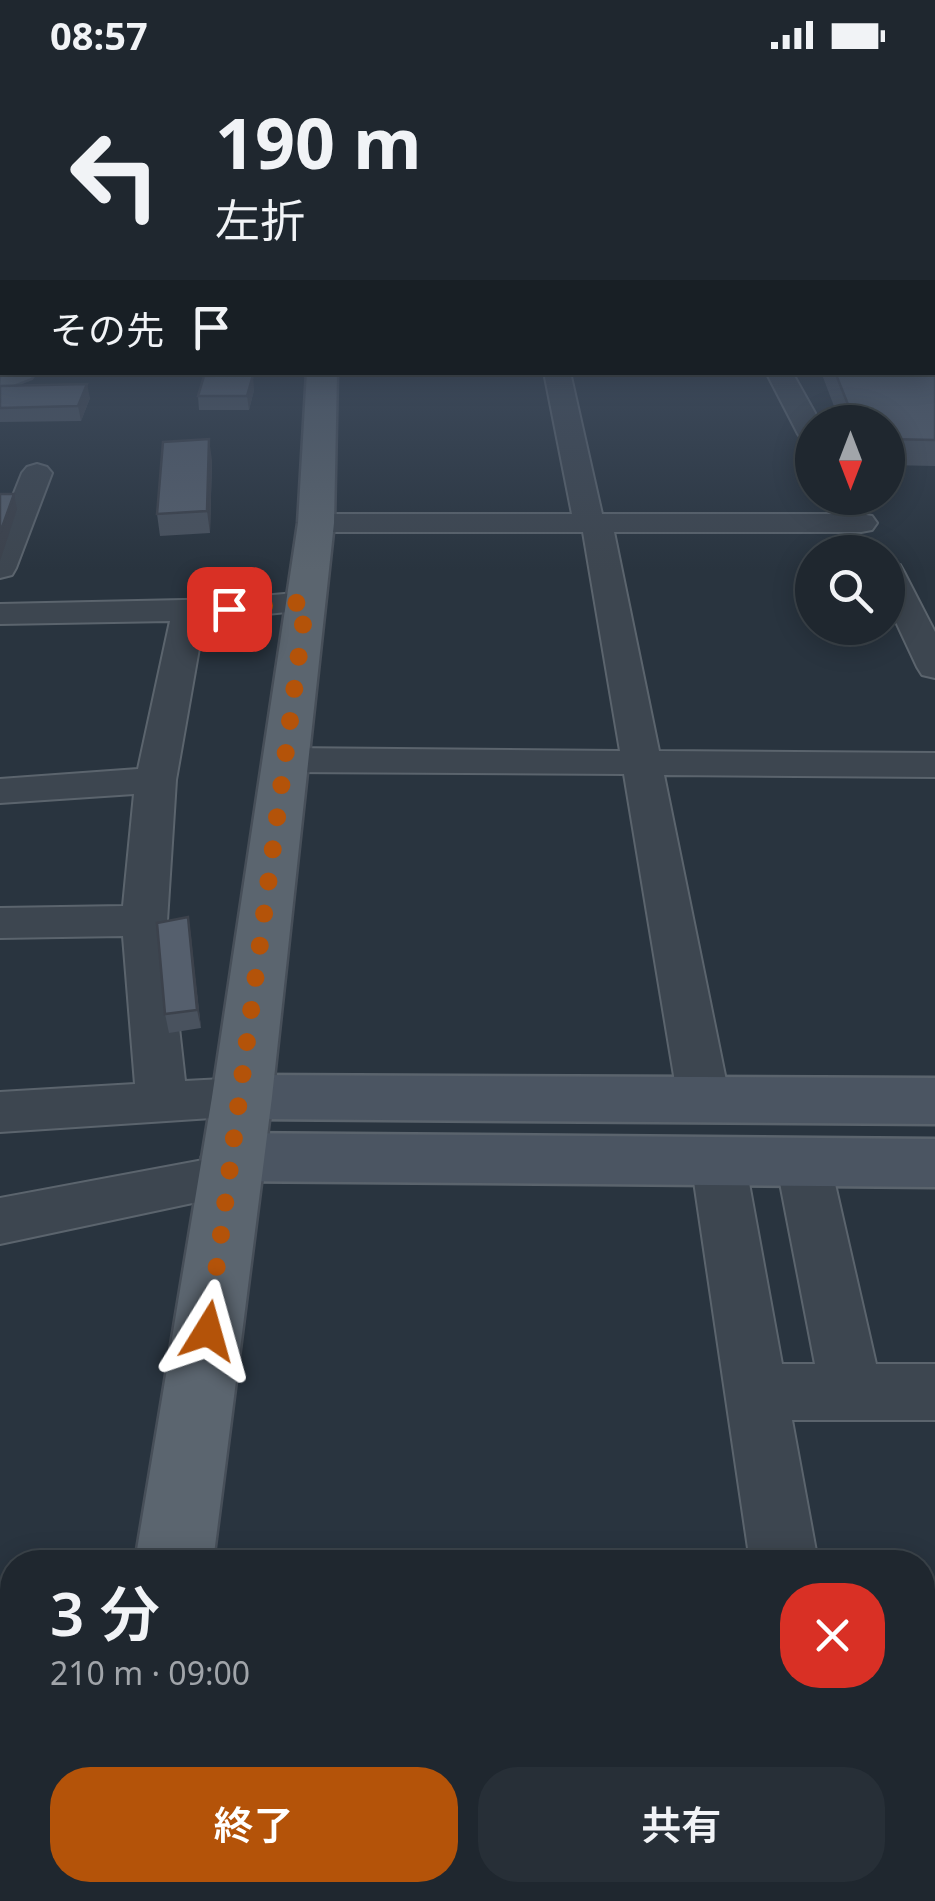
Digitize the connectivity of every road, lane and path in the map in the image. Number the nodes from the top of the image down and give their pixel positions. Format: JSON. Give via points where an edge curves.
{"nodes":[{"id":1,"x":321,"y":399,"type":"edge"},
{"id":2,"x":564,"y":399,"type":"edge"},
{"id":3,"x":37,"y":473,"type":"dead end"},
{"id":4,"x":795,"y":513,"type":"edge"},
{"id":5,"x":316,"y":523,"type":"junction"},
{"id":6,"x":593,"y":523,"type":"junction"},
{"id":7,"x":0,"y":568,"type":"edge"},
{"id":8,"x":306,"y":602,"type":"junction"},
{"id":9,"x":905,"y":606,"type":"edge"},
{"id":10,"x":189,"y":610,"type":"junction"},
{"id":11,"x":0,"y":614,"type":"edge"},
{"id":12,"x":935,"y":667,"type":"edge"},
{"id":13,"x":286,"y":760,"type":"junction"},
{"id":14,"x":644,"y":763,"type":"junction"},
{"id":15,"x":935,"y":765,"type":"edge"},
{"id":16,"x":156,"y":780,"type":"junction"},
{"id":17,"x":0,"y":792,"type":"edge"},
{"id":18,"x":144,"y":921,"type":"junction"},
{"id":19,"x":0,"y":924,"type":"edge"},
{"id":20,"x":242,"y":1097,"type":"junction"},
{"id":21,"x":704,"y":1100,"type":"junction"},
{"id":22,"x":935,"y":1101,"type":"edge"},
{"id":23,"x":162,"y":1102,"type":"junction"},
{"id":24,"x":0,"y":1112,"type":"edge"},
{"id":25,"x":718,"y":1162,"type":"junction"},
{"id":26,"x":802,"y":1162,"type":"junction"},
{"id":27,"x":935,"y":1163,"type":"edge"},
{"id":28,"x":232,"y":1167,"type":"junction"},
{"id":29,"x":0,"y":1220,"type":"edge"},
{"id":30,"x":756,"y":1392,"type":"junction"},
{"id":31,"x":851,"y":1392,"type":"junction"},
{"id":32,"x":935,"y":1392,"type":"edge"},
{"id":33,"x":176,"y":1550,"type":"edge"},
{"id":34,"x":782,"y":1550,"type":"edge"}],
"edges":[{"from":1,"to":5,"type":"main road"},
{"from":2,"to":6,"type":"street"},
{"from":3,"to":7,"type":"street"},
{"from":4,"to":6,"type":"street"},
{"from":5,"to":6,"type":"street"},
{"from":5,"to":8,"type":"main road"},
{"from":6,"to":14,"type":"street"},
{"from":8,"to":10,"type":"street"},
{"from":8,"to":13,"type":"main road"},
{"from":9,"to":12,"type":"street"},
{"from":10,"to":11,"type":"street"},
{"from":10,"to":16,"type":"street"},
{"from":13,"to":14,"type":"street"},
{"from":13,"to":20,"type":"main road"},
{"from":14,"to":15,"type":"street"},
{"from":14,"to":21,"type":"street"},
{"from":16,"to":17,"type":"street"},
{"from":16,"to":18,"type":"street"},
{"from":18,"to":19,"type":"street"},
{"from":18,"to":23,"type":"street"},
{"from":20,"to":21,"type":"street"},
{"from":20,"to":23,"type":"street"},
{"from":20,"to":28,"type":"main road"},
{"from":21,"to":22,"type":"street"},
{"from":23,"to":24,"type":"street"},
{"from":25,"to":26,"type":"street"},
{"from":25,"to":28,"type":"street"},
{"from":25,"to":30,"type":"street"},
{"from":26,"to":27,"type":"street"},
{"from":26,"to":31,"type":"street"},
{"from":28,"to":29,"type":"street"},
{"from":28,"to":33,"type":"main road"},
{"from":30,"to":31,"type":"street"},
{"from":30,"to":34,"type":"street"},
{"from":31,"to":32,"type":"street"}]}
